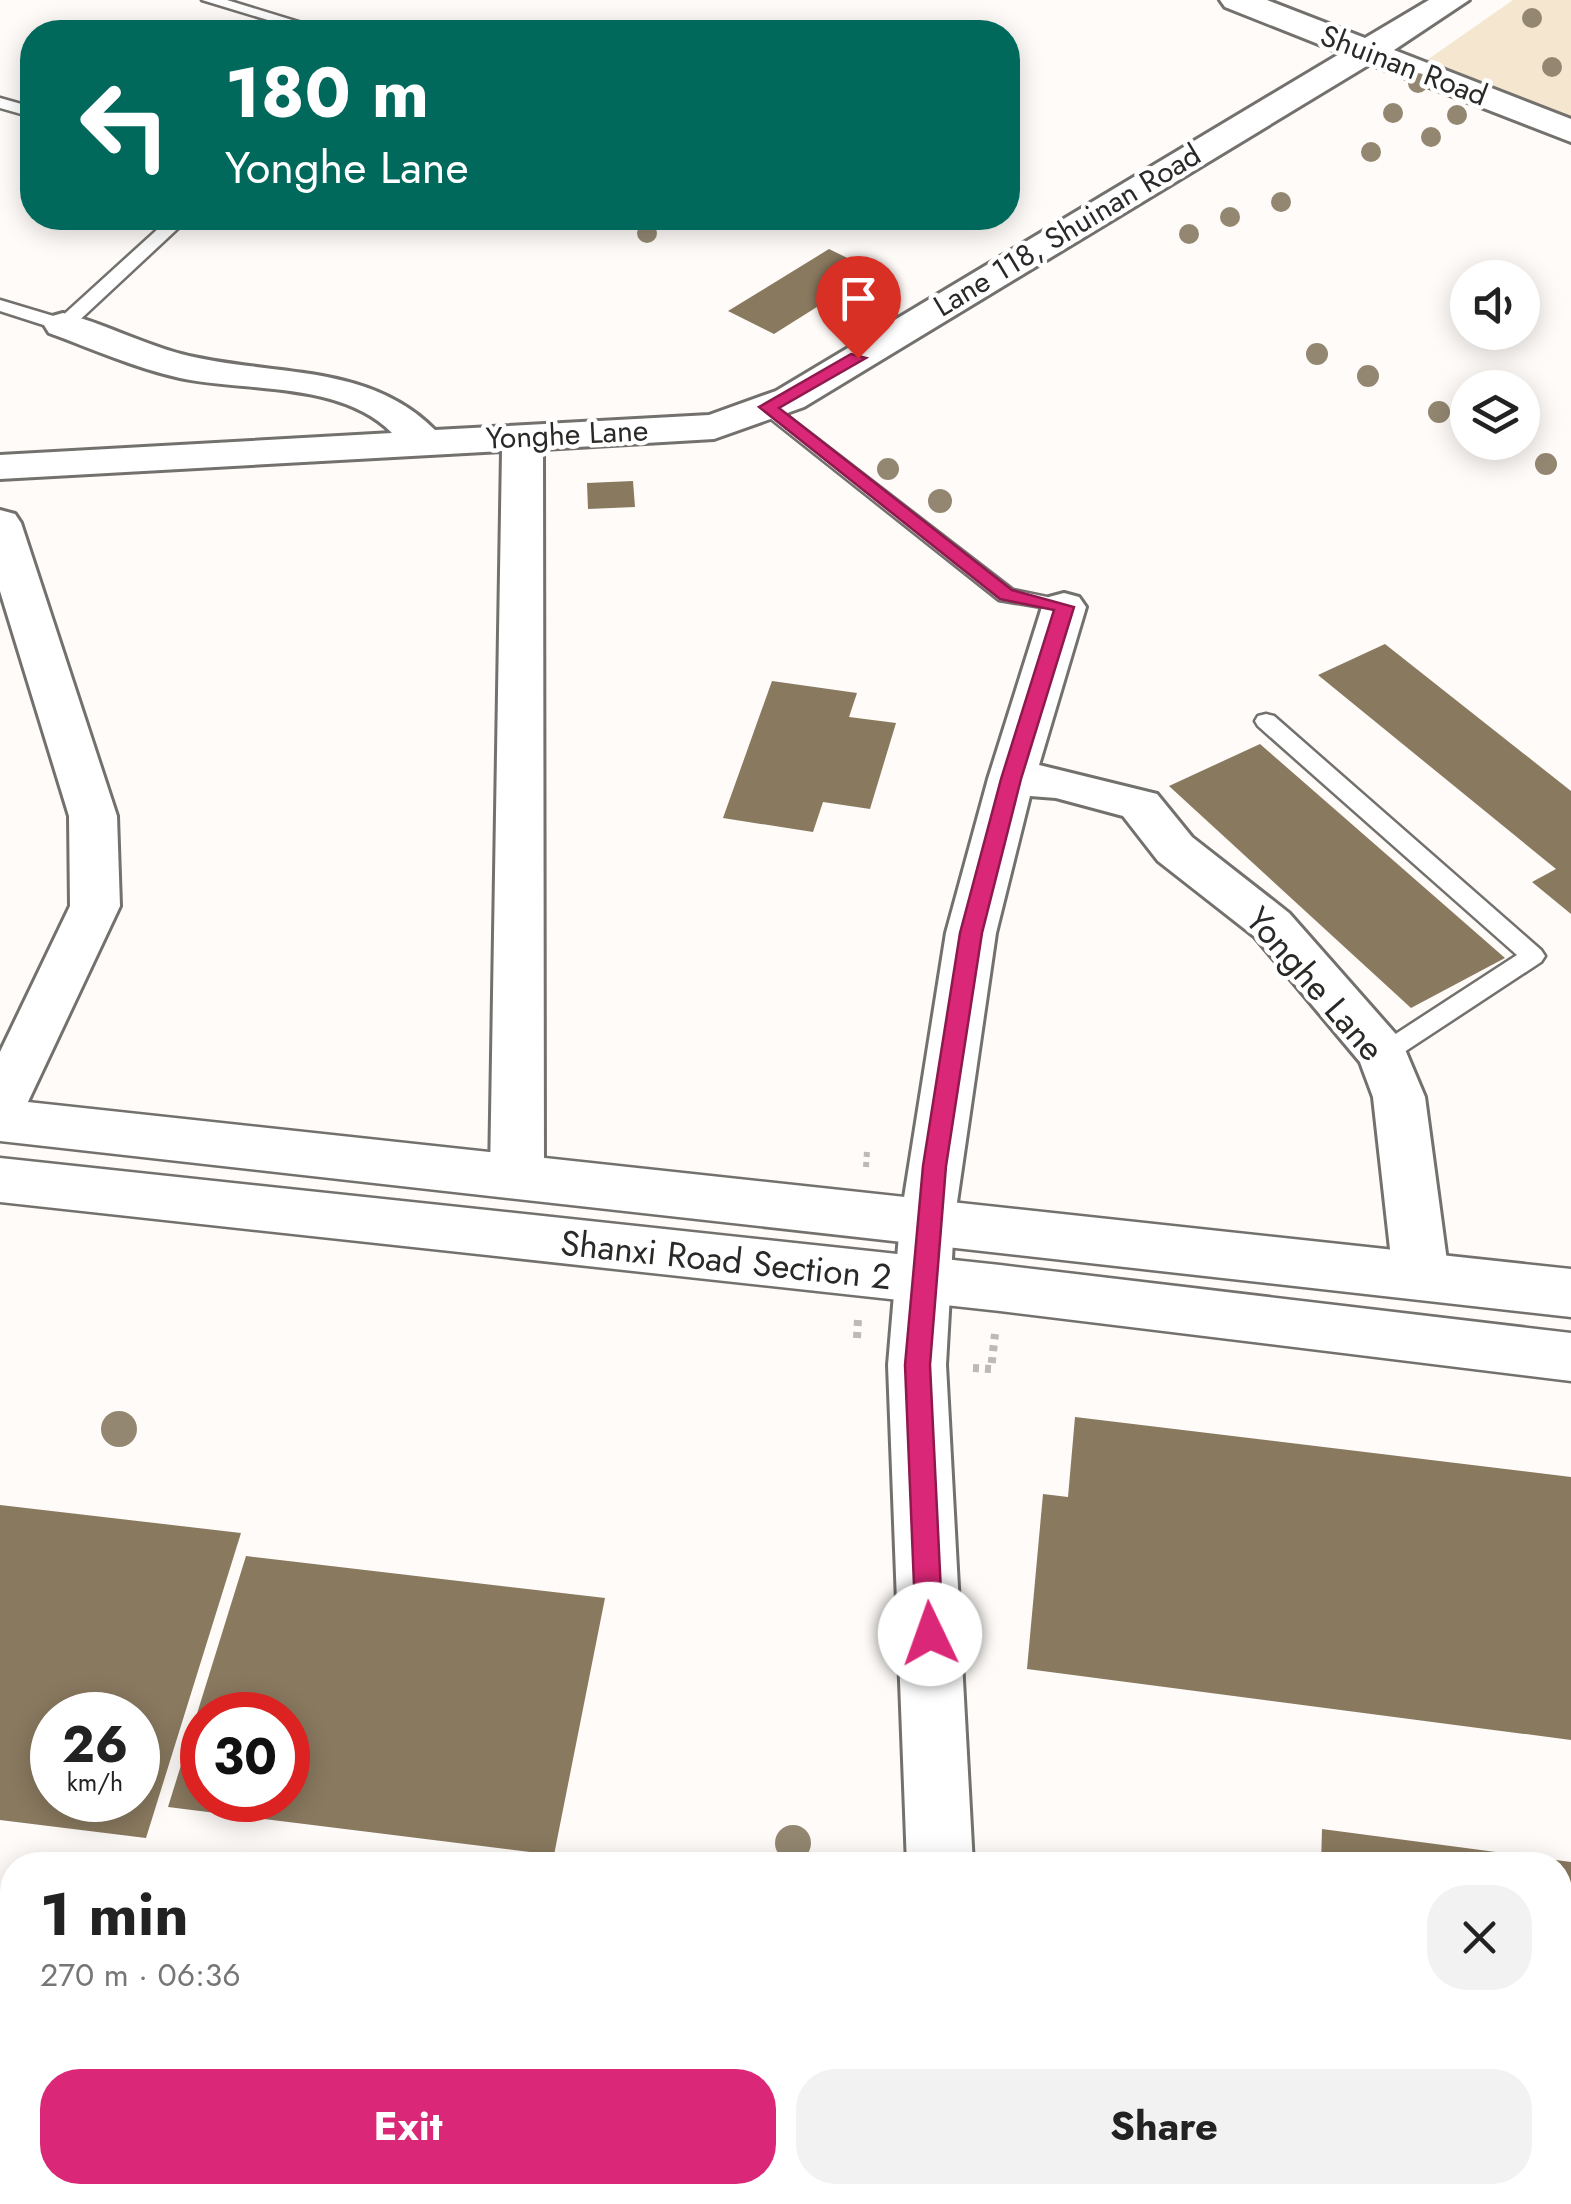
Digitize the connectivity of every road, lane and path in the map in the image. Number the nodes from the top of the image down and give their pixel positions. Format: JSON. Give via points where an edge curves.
{"nodes":[{"id":1,"x":210,"y":0,"type":"edge"},
{"id":2,"x":1237,"y":0,"type":"edge"},
{"id":3,"x":1452,"y":0,"type":"edge"},
{"id":4,"x":280,"y":20,"type":"edge"},
{"id":5,"x":1364,"y":49,"type":"junction"},
{"id":6,"x":1571,"y":131,"type":"edge"},
{"id":7,"x":167,"y":230,"type":"edge"},
{"id":8,"x":0,"y":305,"type":"edge"},
{"id":9,"x":63,"y":324,"type":"junction"},
{"id":10,"x":768,"y":407,"type":"junction"},
{"id":11,"x":523,"y":437,"type":"junction"},
{"id":12,"x":424,"y":441,"type":"junction"},
{"id":13,"x":0,"y":466,"type":"edge"},
{"id":14,"x":0,"y":523,"type":"edge"},
{"id":15,"x":1064,"y":607,"type":"joint"},
{"id":16,"x":1266,"y":721,"type":"dead end"},
{"id":17,"x":1011,"y":779,"type":"junction"},
{"id":18,"x":1384,"y":1054,"type":"junction"},
{"id":19,"x":0,"y":1106,"type":"edge"},
{"id":20,"x":0,"y":1120,"type":"edge"},
{"id":21,"x":517,"y":1176,"type":"junction"},
{"id":22,"x":0,"y":1180,"type":"edge"},
{"id":23,"x":927,"y":1223,"type":"junction"},
{"id":24,"x":1422,"y":1276,"type":"junction"},
{"id":25,"x":924,"y":1282,"type":"junction"},
{"id":26,"x":1571,"y":1293,"type":"edge"},
{"id":27,"x":1571,"y":1356,"type":"edge"},
{"id":28,"x":939,"y":1852,"type":"edge"}],
"edges":[{"from":1,"to":4,"type":"lane"},
{"from":2,"to":5,"type":"street","name":"Shuinan Road"},
{"from":3,"to":5,"type":"street","name":"Lane 118, Shuinan Road"},
{"from":5,"to":6,"type":"street","name":"Shuinan Road"},
{"from":5,"to":10,"type":"street","name":"Lane 118, Shuinan Road"},
{"from":7,"to":9,"type":"lane"},
{"from":8,"to":9,"type":"lane"},
{"from":9,"to":12,"type":"street","via":[[180,366],[338,390],[409,422]]},
{"from":10,"to":11,"type":"street","name":"Yonghe Lane","via":[[714,427]]},
{"from":10,"to":15,"type":"lane","via":[[1006,594]]},
{"from":11,"to":12,"type":"street","name":"Yonghe Lane"},
{"from":11,"to":21,"type":"street"},
{"from":12,"to":13,"type":"street","name":"Yonghe Lane"},
{"from":14,"to":19,"type":"street","via":[[93,816],[94,906]]},
{"from":15,"to":17,"type":"street"},
{"from":16,"to":18,"type":"lane","via":[[1533,956]]},
{"from":17,"to":18,"type":"street","name":"Yonghe Lane","via":[[1056,782],[1140,805],[1175,849],[1272,925]]},
{"from":17,"to":23,"type":"street","via":[[971,933]]},
{"from":18,"to":24,"type":"street","name":"Yonghe Lane","via":[[1400,1097]]},
{"from":20,"to":21,"type":"street","name":"Shanxi Road Section 2"},
{"from":21,"to":23,"type":"street","name":"Shanxi Road Section 2"},
{"from":22,"to":25,"type":"street","name":"Shanxi Road Section 2"},
{"from":23,"to":24,"type":"street","name":"Shanxi Road Section 2"},
{"from":23,"to":25,"type":"street"},
{"from":24,"to":26,"type":"street","name":"Shanxi Road Section 2"},
{"from":25,"to":27,"type":"street","name":"Shanxi Road Section 2"},
{"from":25,"to":28,"type":"street","via":[[917,1365]]}]}
